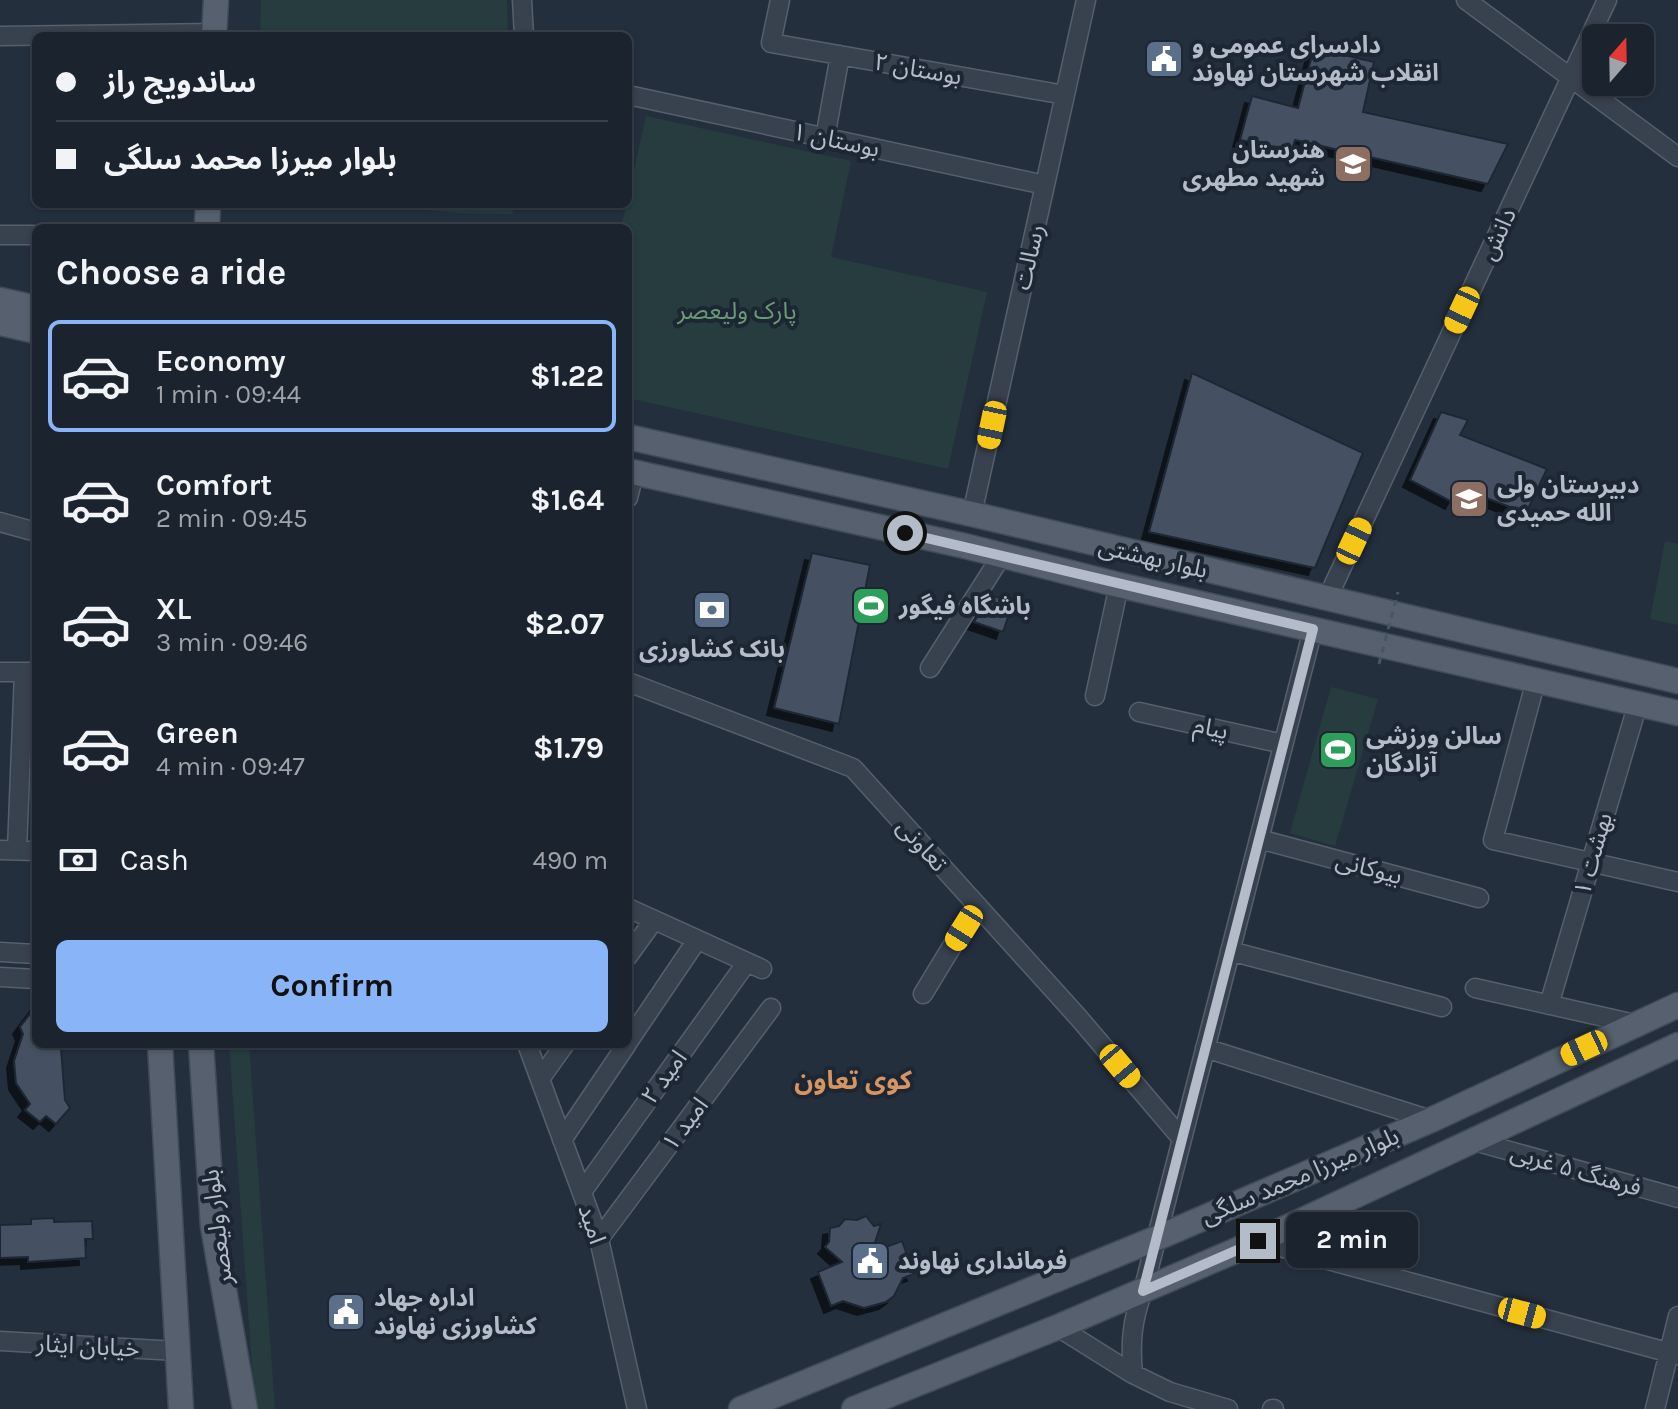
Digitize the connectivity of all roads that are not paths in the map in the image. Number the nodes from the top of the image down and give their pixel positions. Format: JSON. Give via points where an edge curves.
{"nodes":[{"id":1,"x":522,"y":0,"type":"edge"},
{"id":2,"x":780,"y":0,"type":"edge"},
{"id":3,"x":1086,"y":0,"type":"edge"},
{"id":4,"x":1466,"y":0,"type":"edge"},
{"id":5,"x":1607,"y":0,"type":"edge"},
{"id":6,"x":213,"y":15,"type":"edge"},
{"id":7,"x":41,"y":32,"type":"edge"},
{"id":8,"x":524,"y":32,"type":"edge"},
{"id":9,"x":32,"y":33,"type":"edge"},
{"id":10,"x":0,"y":36,"type":"edge"},
{"id":11,"x":840,"y":55,"type":"junction"},
{"id":12,"x":1571,"y":78,"type":"junction"},
{"id":13,"x":1065,"y":95,"type":"junction"},
{"id":14,"x":632,"y":96,"type":"edge"},
{"id":15,"x":825,"y":138,"type":"junction"},
{"id":16,"x":1678,"y":157,"type":"edge"},
{"id":17,"x":1045,"y":185,"type":"junction"},
{"id":18,"x":0,"y":235,"type":"edge"},
{"id":19,"x":32,"y":235,"type":"edge"},
{"id":20,"x":0,"y":300,"type":"edge"},
{"id":21,"x":32,"y":307,"type":"edge"},
{"id":22,"x":0,"y":323,"type":"edge"},
{"id":23,"x":32,"y":330,"type":"edge"},
{"id":24,"x":632,"y":438,"type":"edge"},
{"id":25,"x":632,"y":472,"type":"edge"},
{"id":26,"x":972,"y":514,"type":"junction"},
{"id":27,"x":0,"y":522,"type":"edge"},
{"id":28,"x":32,"y":531,"type":"edge"},
{"id":29,"x":965,"y":546,"type":"junction"},
{"id":30,"x":1002,"y":555,"type":"junction"},
{"id":31,"x":1119,"y":585,"type":"junction"},
{"id":32,"x":1327,"y":599,"type":"junction"},
{"id":33,"x":1313,"y":629,"type":"junction"},
{"id":34,"x":930,"y":668,"type":"dead end"},
{"id":35,"x":0,"y":672,"type":"edge"},
{"id":36,"x":30,"y":672,"type":"edge"},
{"id":37,"x":1536,"y":680,"type":"junction"},
{"id":38,"x":1678,"y":681,"type":"edge"},
{"id":39,"x":632,"y":684,"type":"edge"},
{"id":40,"x":1095,"y":696,"type":"dead end"},
{"id":41,"x":1638,"y":703,"type":"junction"},
{"id":42,"x":1139,"y":712,"type":"dead end"},
{"id":43,"x":1678,"y":713,"type":"edge"},
{"id":44,"x":1283,"y":744,"type":"junction"},
{"id":45,"x":1259,"y":839,"type":"junction"},
{"id":46,"x":8,"y":850,"type":"edge"},
{"id":47,"x":32,"y":851,"type":"edge"},
{"id":48,"x":1591,"y":862,"type":"junction"},
{"id":49,"x":1678,"y":882,"type":"edge"},
{"id":50,"x":1479,"y":898,"type":"dead end"},
{"id":51,"x":977,"y":905,"type":"junction"},
{"id":52,"x":632,"y":910,"type":"edge"},
{"id":53,"x":654,"y":920,"type":"junction"},
{"id":54,"x":697,"y":940,"type":"junction"},
{"id":55,"x":632,"y":950,"type":"edge"},
{"id":56,"x":1230,"y":951,"type":"junction"},
{"id":57,"x":0,"y":952,"type":"edge"},
{"id":58,"x":32,"y":954,"type":"edge"},
{"id":59,"x":0,"y":977,"type":"edge"},
{"id":60,"x":32,"y":979,"type":"edge"},
{"id":61,"x":1475,"y":988,"type":"dead end"},
{"id":62,"x":923,"y":994,"type":"dead end"},
{"id":63,"x":1549,"y":1005,"type":"junction"},
{"id":64,"x":1678,"y":1005,"type":"edge"},
{"id":65,"x":1442,"y":1007,"type":"dead end"},
{"id":66,"x":771,"y":1008,"type":"dead end"},
{"id":67,"x":1635,"y":1024,"type":"junction"},
{"id":68,"x":632,"y":1036,"type":"edge"},
{"id":69,"x":1678,"y":1045,"type":"edge"},
{"id":70,"x":201,"y":1048,"type":"edge"},
{"id":71,"x":528,"y":1048,"type":"edge"},
{"id":72,"x":562,"y":1048,"type":"edge"},
{"id":73,"x":624,"y":1048,"type":"edge"},
{"id":74,"x":1205,"y":1048,"type":"junction"},
{"id":75,"x":160,"y":1049,"type":"edge"},
{"id":76,"x":540,"y":1079,"type":"junction"},
{"id":77,"x":1431,"y":1120,"type":"junction"},
{"id":78,"x":1182,"y":1139,"type":"junction"},
{"id":79,"x":562,"y":1140,"type":"junction"},
{"id":80,"x":1474,"y":1141,"type":"junction"},
{"id":81,"x":582,"y":1192,"type":"junction"},
{"id":82,"x":1678,"y":1198,"type":"edge"},
{"id":83,"x":1157,"y":1238,"type":"junction"},
{"id":84,"x":599,"y":1239,"type":"junction"},
{"id":85,"x":1258,"y":1241,"type":"junction"},
{"id":86,"x":1143,"y":1291,"type":"junction"},
{"id":87,"x":1678,"y":1316,"type":"edge"},
{"id":88,"x":1058,"y":1327,"type":"junction"},
{"id":89,"x":0,"y":1341,"type":"edge"},
{"id":90,"x":177,"y":1351,"type":"junction"},
{"id":91,"x":1673,"y":1354,"type":"edge"},
{"id":92,"x":1133,"y":1374,"type":"junction"},
{"id":93,"x":181,"y":1409,"type":"edge"},
{"id":94,"x":245,"y":1409,"type":"edge"},
{"id":95,"x":637,"y":1409,"type":"edge"},
{"id":96,"x":741,"y":1409,"type":"edge"},
{"id":97,"x":854,"y":1409,"type":"edge"},
{"id":98,"x":1228,"y":1409,"type":"edge"},
{"id":99,"x":1655,"y":1409,"type":"edge"}],
"edges":[{"from":1,"to":8,"type":"street"},
{"from":2,"to":11,"type":"street","name":"بوستان ۲","via":[[771,43]]},
{"from":3,"to":13,"type":"street","name":"رسالت"},
{"from":4,"to":12,"type":"street"},
{"from":5,"to":12,"type":"street","name":"دانش"},
{"from":6,"to":7,"type":"street"},
{"from":9,"to":10,"type":"street"},
{"from":11,"to":13,"type":"street","name":"بوستان ۲"},
{"from":11,"to":15,"type":"street"},
{"from":12,"to":16,"type":"street"},
{"from":12,"to":32,"type":"street","name":"دانش"},
{"from":13,"to":17,"type":"street","name":"رسالت"},
{"from":14,"to":15,"type":"street","name":"بوستان ۱"},
{"from":15,"to":17,"type":"street","name":"بوستان ۱"},
{"from":17,"to":26,"type":"street","name":"رسالت"},
{"from":18,"to":19,"type":"street"},
{"from":20,"to":21,"type":"main road"},
{"from":22,"to":23,"type":"main road"},
{"from":24,"to":26,"type":"main road","name":"بلوار بهشتی"},
{"from":25,"to":29,"type":"main road","name":"بلوار بهشتی"},
{"from":26,"to":29,"type":"main road"},
{"from":26,"to":32,"type":"main road","name":"بلوار بهشتی"},
{"from":27,"to":28,"type":"street"},
{"from":29,"to":30,"type":"main road","name":"بلوار بهشتی"},
{"from":30,"to":31,"type":"main road","name":"بلوار بهشتی"},
{"from":30,"to":34,"type":"street"},
{"from":31,"to":33,"type":"main road","name":"بلوار بهشتی"},
{"from":31,"to":40,"type":"street"},
{"from":32,"to":33,"type":"main road"},
{"from":32,"to":38,"type":"main road","name":"بلوار بهشتی"},
{"from":33,"to":37,"type":"main road","name":"بلوار بهشتی"},
{"from":33,"to":44,"type":"street"},
{"from":35,"to":36,"type":"street"},
{"from":36,"to":46,"type":"street"},
{"from":37,"to":41,"type":"main road","name":"بلوار بهشتی"},
{"from":37,"to":48,"type":"street","via":[[1493,840]]},
{"from":39,"to":51,"type":"street","name":"تعاونی","via":[[853,768]]},
{"from":41,"to":43,"type":"main road","name":"بلوار بهشتی"},
{"from":41,"to":48,"type":"street","name":"بهشت ۱"},
{"from":42,"to":44,"type":"street","name":"پیام"},
{"from":44,"to":45,"type":"street"},
{"from":45,"to":50,"type":"street","name":"بیوکانی"},
{"from":45,"to":56,"type":"street"},
{"from":46,"to":47,"type":"street"},
{"from":48,"to":49,"type":"street"},
{"from":48,"to":63,"type":"street","name":"بهشت ۱"},
{"from":51,"to":62,"type":"street"},
{"from":51,"to":78,"type":"street","name":"تعاونی"},
{"from":52,"to":53,"type":"street"},
{"from":53,"to":54,"type":"street"},
{"from":53,"to":55,"type":"street"},
{"from":54,"to":68,"type":"street"},
{"from":54,"to":81,"type":"street","name":"امید ۲","via":[[754,966]]},
{"from":56,"to":65,"type":"street"},
{"from":56,"to":74,"type":"street"},
{"from":57,"to":58,"type":"street"},
{"from":59,"to":60,"type":"street"},
{"from":61,"to":63,"type":"street"},
{"from":63,"to":67,"type":"street"},
{"from":64,"to":67,"type":"main road","name":"بلوار میرزا محمد سلگی"},
{"from":66,"to":84,"type":"street","name":"امید ۱"},
{"from":67,"to":77,"type":"main road","name":"بلوار میرزا محمد سلگی"},
{"from":69,"to":80,"type":"main road","name":"بلوار میرزا محمد سلگی"},
{"from":70,"to":75,"type":"main road"},
{"from":70,"to":94,"type":"main road","name":"بلوار ولیعصر","via":[[213,1227]]},
{"from":71,"to":76,"type":"street","name":"امید"},
{"from":72,"to":76,"type":"street"},
{"from":73,"to":79,"type":"street"},
{"from":74,"to":77,"type":"street"},
{"from":74,"to":78,"type":"street"},
{"from":75,"to":90,"type":"main road","name":"بلوار ولیعصر"},
{"from":76,"to":79,"type":"street","name":"امید"},
{"from":77,"to":83,"type":"main road","name":"بلوار میرزا محمد سلگی"},
{"from":78,"to":83,"type":"street"},
{"from":79,"to":81,"type":"street","name":"امید"},
{"from":80,"to":82,"type":"street","name":"فرهنگ ۵ غربی"},
{"from":80,"to":85,"type":"main road","name":"بلوار میرزا محمد سلگی"},
{"from":81,"to":84,"type":"street","name":"امید"},
{"from":83,"to":86,"type":"street"},
{"from":83,"to":96,"type":"main road","name":"بلوار میرزا محمد سلگی"},
{"from":84,"to":95,"type":"street","name":"امید"},
{"from":85,"to":86,"type":"main road","name":"بلوار میرزا محمد سلگی"},
{"from":85,"to":91,"type":"street"},
{"from":86,"to":88,"type":"main road","name":"بلوار میرزا محمد سلگی"},
{"from":86,"to":92,"type":"street","via":[[1131,1331]]},
{"from":87,"to":91,"type":"street"},
{"from":88,"to":92,"type":"street"},
{"from":88,"to":97,"type":"main road","name":"بلوار میرزا محمد سلگی"},
{"from":89,"to":90,"type":"street","name":"خیابان ایثار"},
{"from":90,"to":93,"type":"main road","name":"بلوار ولیعصر"},
{"from":91,"to":99,"type":"street"},
{"from":92,"to":98,"type":"street","via":[[1170,1392]]}]}
